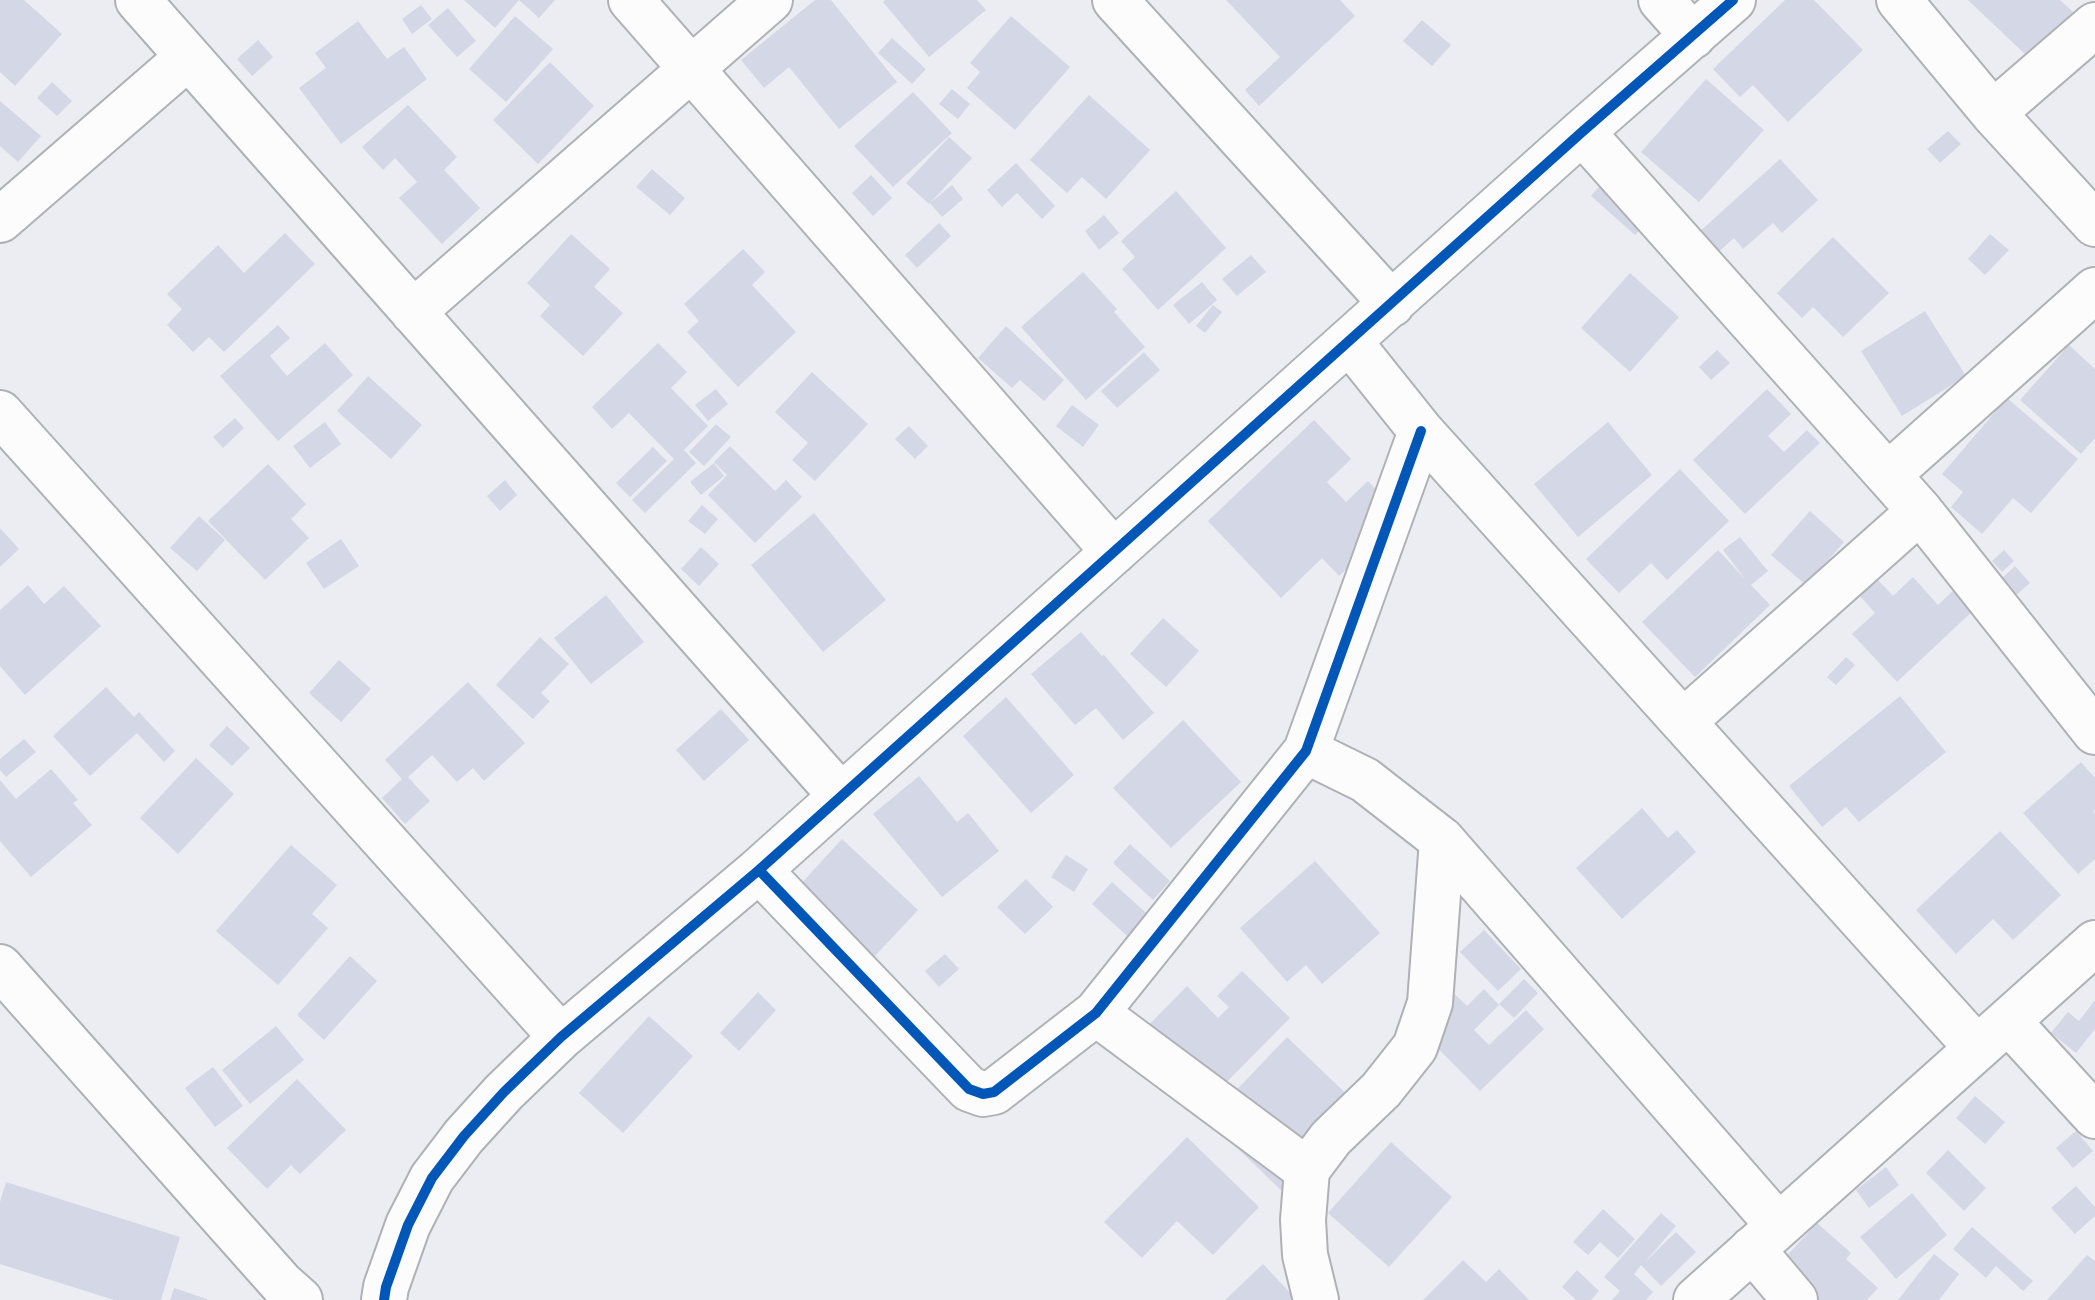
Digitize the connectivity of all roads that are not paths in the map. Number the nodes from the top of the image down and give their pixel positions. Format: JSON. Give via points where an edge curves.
{"nodes":[{"id":1,"x":138,"y":0,"type":"edge"},
{"id":2,"x":631,"y":0,"type":"edge"},
{"id":3,"x":770,"y":0,"type":"edge"},
{"id":4,"x":1115,"y":0,"type":"edge"},
{"id":5,"x":1661,"y":0,"type":"edge"},
{"id":6,"x":1733,"y":0,"type":"edge"},
{"id":7,"x":1899,"y":0,"type":"edge"},
{"id":8,"x":2095,"y":25,"type":"edge"},
{"id":9,"x":1693,"y":36,"type":"junction"},
{"id":10,"x":187,"y":58,"type":"junction"},
{"id":11,"x":691,"y":68,"type":"junction"},
{"id":12,"x":1993,"y":113,"type":"junction"},
{"id":13,"x":1582,"y":132,"type":"junction"},
{"id":14,"x":0,"y":220,"type":"edge"},
{"id":15,"x":2095,"y":224,"type":"edge"},
{"id":16,"x":2095,"y":290,"type":"edge"},
{"id":17,"x":1392,"y":304,"type":"junction"},
{"id":18,"x":413,"y":312,"type":"junction"},
{"id":19,"x":1349,"y":341,"type":"junction"},
{"id":20,"x":0,"y":413,"type":"edge"},
{"id":21,"x":1421,"y":431,"type":"junction"},
{"id":22,"x":1888,"y":475,"type":"junction"},
{"id":23,"x":1920,"y":511,"type":"junction"},
{"id":24,"x":1114,"y":552,"type":"junction"},
{"id":25,"x":1684,"y":721,"type":"junction"},
{"id":26,"x":2095,"y":732,"type":"edge"},
{"id":27,"x":1306,"y":751,"type":"junction"},
{"id":28,"x":841,"y":796,"type":"junction"},
{"id":29,"x":1442,"y":840,"type":"junction"},
{"id":30,"x":759,"y":870,"type":"junction"},
{"id":31,"x":2095,"y":943,"type":"edge"},
{"id":32,"x":0,"y":967,"type":"edge"},
{"id":33,"x":1096,"y":1013,"type":"junction"},
{"id":34,"x":1993,"y":1034,"type":"junction"},
{"id":35,"x":561,"y":1037,"type":"junction"},
{"id":36,"x":2095,"y":1116,"type":"edge"},
{"id":37,"x":1307,"y":1170,"type":"junction"},
{"id":38,"x":1765,"y":1237,"type":"junction"},
{"id":39,"x":300,"y":1300,"type":"edge"},
{"id":40,"x":384,"y":1300,"type":"edge"},
{"id":41,"x":1316,"y":1300,"type":"edge"},
{"id":42,"x":1696,"y":1300,"type":"edge"},
{"id":43,"x":1795,"y":1300,"type":"edge"}],
"edges":[{"from":1,"to":10,"type":"street"},
{"from":2,"to":11,"type":"street"},
{"from":3,"to":11,"type":"street"},
{"from":4,"to":17,"type":"street"},
{"from":5,"to":9,"type":"street"},
{"from":6,"to":9,"type":"street"},
{"from":7,"to":12,"type":"street"},
{"from":8,"to":12,"type":"street"},
{"from":9,"to":13,"type":"street"},
{"from":10,"to":14,"type":"street"},
{"from":10,"to":18,"type":"street"},
{"from":11,"to":18,"type":"street"},
{"from":11,"to":24,"type":"street"},
{"from":12,"to":15,"type":"street"},
{"from":13,"to":17,"type":"street"},
{"from":13,"to":22,"type":"street"},
{"from":16,"to":22,"type":"street"},
{"from":17,"to":19,"type":"street"},
{"from":18,"to":28,"type":"street"},
{"from":19,"to":21,"type":"street"},
{"from":19,"to":24,"type":"street"},
{"from":20,"to":35,"type":"street"},
{"from":21,"to":25,"type":"street"},
{"from":21,"to":27,"type":"street"},
{"from":22,"to":23,"type":"street"},
{"from":23,"to":25,"type":"street"},
{"from":23,"to":26,"type":"street"},
{"from":24,"to":28,"type":"street"},
{"from":25,"to":34,"type":"street"},
{"from":27,"to":29,"type":"street","via":[[1365,780]]},
{"from":27,"to":33,"type":"street"},
{"from":28,"to":30,"type":"street"},
{"from":29,"to":37,"type":"street","via":[[1430,1003],[1415,1047]]},
{"from":29,"to":38,"type":"street"},
{"from":30,"to":33,"type":"street","via":[[969,1089],[994,1092]]},
{"from":30,"to":35,"type":"street"},
{"from":31,"to":34,"type":"street"},
{"from":32,"to":39,"type":"street"},
{"from":33,"to":37,"type":"street"},
{"from":34,"to":36,"type":"street"},
{"from":34,"to":38,"type":"street"},
{"from":35,"to":40,"type":"street","via":[[504,1092],[432,1178],[408,1225]]},
{"from":37,"to":41,"type":"street","via":[[1305,1255]]},
{"from":38,"to":42,"type":"street"},
{"from":38,"to":43,"type":"street"}]}
